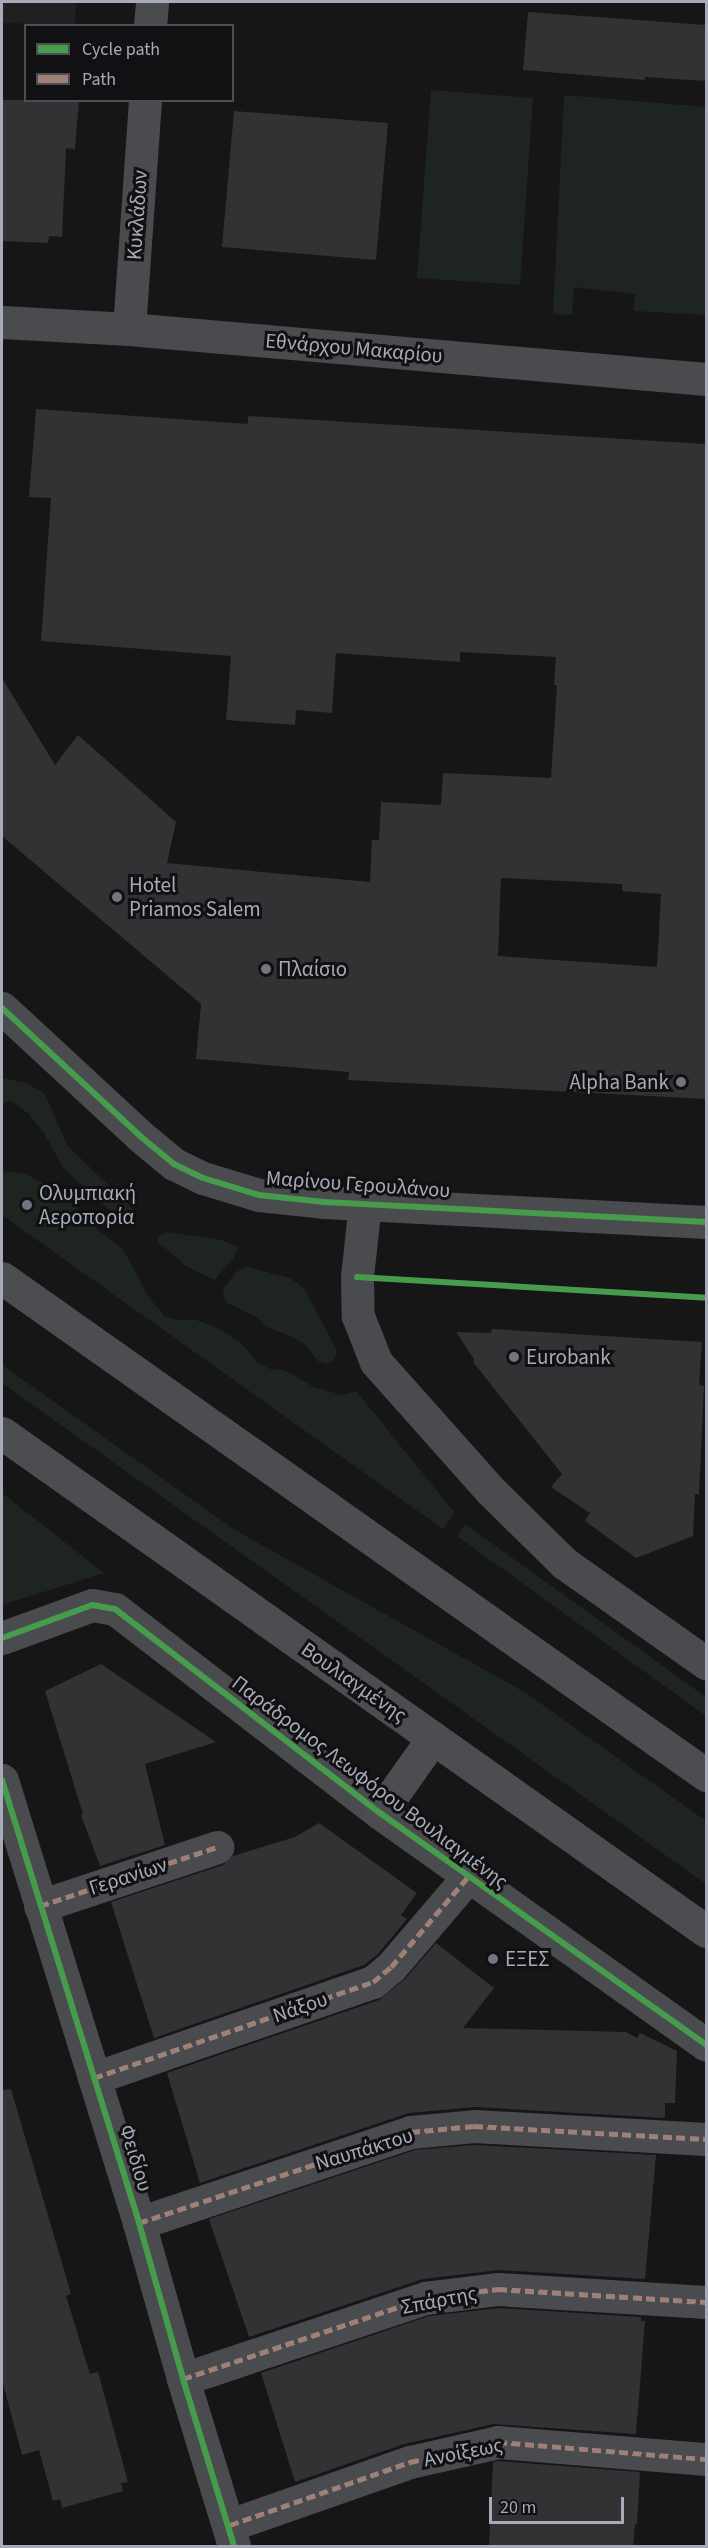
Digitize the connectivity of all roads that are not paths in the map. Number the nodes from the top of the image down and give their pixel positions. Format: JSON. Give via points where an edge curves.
{"nodes":[{"id":1,"x":152,"y":2,"type":"edge"},
{"id":2,"x":150,"y":24,"type":"edge"},
{"id":3,"x":145,"y":102,"type":"edge"},
{"id":4,"x":2,"y":322,"type":"edge"},
{"id":5,"x":129,"y":329,"type":"junction"},
{"id":6,"x":706,"y":379,"type":"edge"},
{"id":7,"x":2,"y":1008,"type":"edge"},
{"id":8,"x":365,"y":1203,"type":"junction"},
{"id":9,"x":706,"y":1222,"type":"edge"},
{"id":10,"x":2,"y":1278,"type":"edge"},
{"id":11,"x":5,"y":1437,"type":"edge"},
{"id":12,"x":2,"y":1638,"type":"edge"},
{"id":13,"x":706,"y":1663,"type":"edge"},
{"id":14,"x":433,"y":1738,"type":"junction"},
{"id":15,"x":706,"y":1775,"type":"edge"},
{"id":16,"x":2,"y":1780,"type":"edge"},
{"id":17,"x":380,"y":1813,"type":"junction"},
{"id":18,"x":217,"y":1847,"type":"dead end"},
{"id":19,"x":468,"y":1877,"type":"junction"},
{"id":20,"x":40,"y":1906,"type":"junction"},
{"id":21,"x":706,"y":1931,"type":"edge"},
{"id":22,"x":706,"y":2045,"type":"edge"},
{"id":23,"x":94,"y":2078,"type":"junction"},
{"id":24,"x":706,"y":2139,"type":"edge"},
{"id":25,"x":139,"y":2223,"type":"junction"},
{"id":26,"x":706,"y":2302,"type":"edge"},
{"id":27,"x":183,"y":2379,"type":"junction"},
{"id":28,"x":706,"y":2459,"type":"edge"},
{"id":29,"x":232,"y":2536,"type":"edge"}],
"edges":[{"from":1,"to":2,"type":"street"},
{"from":3,"to":5,"type":"street","name":"Κυκλάδων"},
{"from":4,"to":5,"type":"street","name":"Εθνάρχου Μακαρίου"},
{"from":5,"to":6,"type":"street","name":"Εθνάρχου Μακαρίου"},
{"from":7,"to":8,"type":"street","name":"Μαρίνου Γερουλάνου","via":[[174,1164],[203,1178],[259,1195]]},
{"from":8,"to":9,"type":"street","name":"Μαρίνου Γερουλάνου"},
{"from":8,"to":13,"type":"street","via":[[357,1277],[358,1316],[376,1362],[490,1491],[564,1563]]},
{"from":10,"to":15,"type":"main road"},
{"from":11,"to":14,"type":"main road","name":"Βουλιαγμένης"},
{"from":12,"to":17,"type":"street","name":"Παράδρομος Λεωφόρου Βουλιαγμένης","via":[[92,1605],[115,1609]]},
{"from":14,"to":17,"type":"main road"},
{"from":14,"to":21,"type":"main road","name":"Βουλιαγμένης"},
{"from":16,"to":20,"type":"street","name":"Φειδίου"},
{"from":17,"to":19,"type":"street","name":"Παράδρομος Λεωφόρου Βουλιαγμένης"},
{"from":18,"to":20,"type":"street","name":"Γερανίων"},
{"from":19,"to":22,"type":"street","name":"Παράδρομος Λεωφόρου Βουλιαγμένης"},
{"from":19,"to":23,"type":"street","name":"Νάξου","via":[[373,1982]]},
{"from":20,"to":23,"type":"street","name":"Φειδίου"},
{"from":23,"to":25,"type":"street","name":"Φειδίου"},
{"from":24,"to":25,"type":"street","name":"Ναυπάκτου","via":[[474,2126],[411,2132]]},
{"from":25,"to":27,"type":"street","name":"Φειδίου"},
{"from":26,"to":27,"type":"street","name":"Σπάρτης","via":[[498,2289],[425,2298]]},
{"from":27,"to":29,"type":"street","name":"Φειδίου"},
{"from":28,"to":29,"type":"street","name":"Ανοίξεως","via":[[498,2442],[410,2462]]}]}
